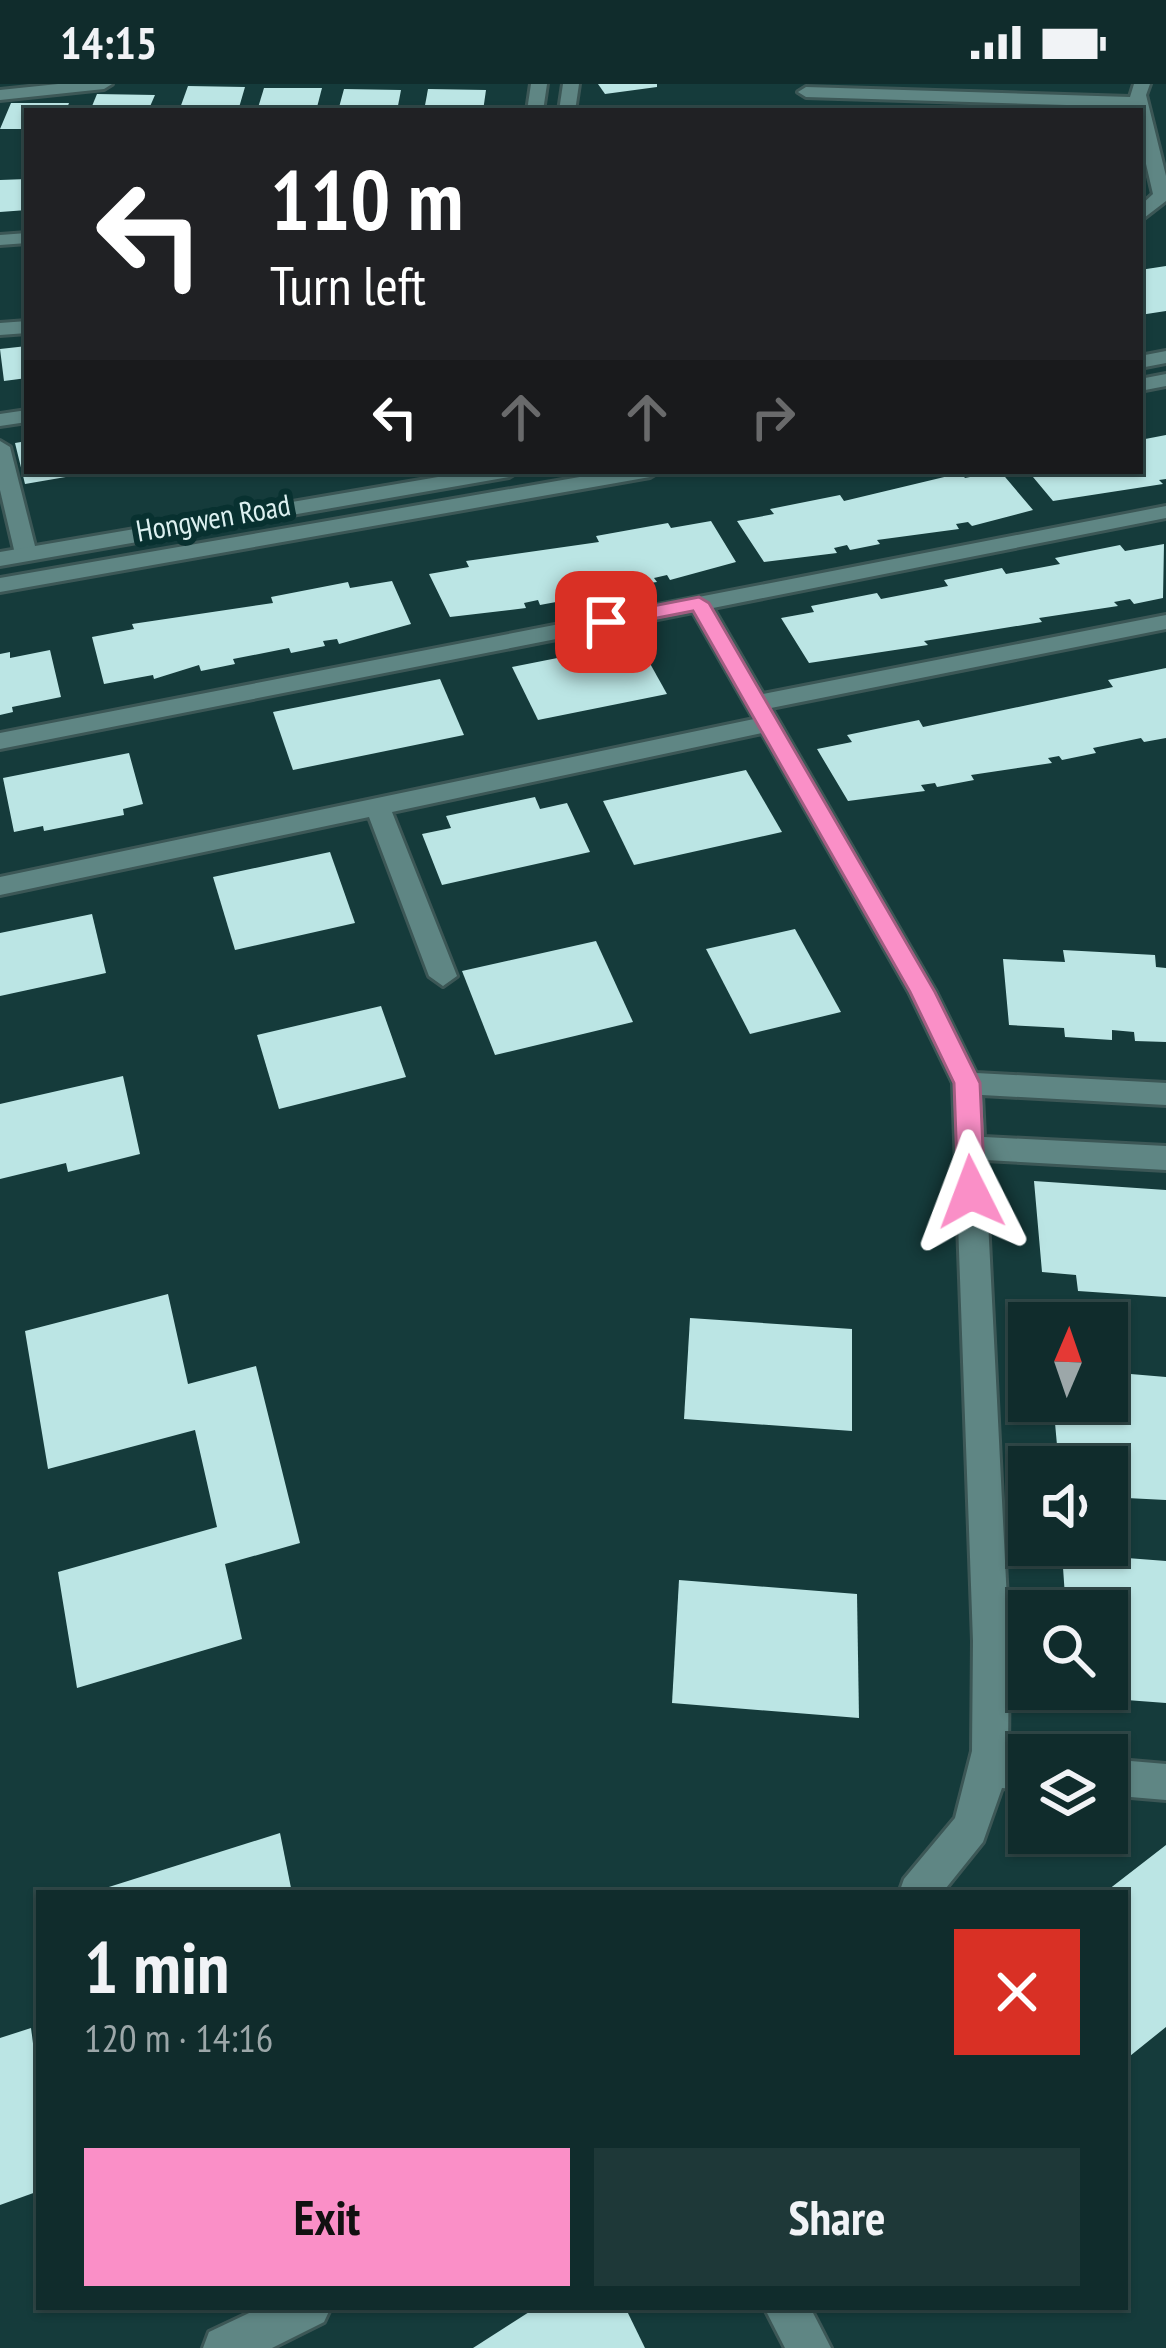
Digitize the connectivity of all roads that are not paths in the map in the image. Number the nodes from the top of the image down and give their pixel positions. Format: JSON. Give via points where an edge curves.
{"nodes":[{"id":1,"x":104,"y":84,"type":"edge"},
{"id":2,"x":806,"y":93,"type":"edge"},
{"id":3,"x":1141,"y":93,"type":"edge"},
{"id":4,"x":0,"y":95,"type":"edge"},
{"id":5,"x":1143,"y":213,"type":"edge"},
{"id":6,"x":0,"y":447,"type":"edge"},
{"id":7,"x":491,"y":474,"type":"edge"},
{"id":8,"x":633,"y":474,"type":"edge"},
{"id":9,"x":1166,"y":512,"type":"edge"},
{"id":10,"x":26,"y":554,"type":"junction"},
{"id":11,"x":0,"y":559,"type":"edge"},
{"id":12,"x":0,"y":585,"type":"edge"},
{"id":13,"x":699,"y":603,"type":"junction"},
{"id":14,"x":1166,"y":622,"type":"edge"},
{"id":15,"x":763,"y":714,"type":"junction"},
{"id":16,"x":0,"y":741,"type":"edge"},
{"id":17,"x":378,"y":807,"type":"junction"},
{"id":18,"x":0,"y":886,"type":"edge"},
{"id":19,"x":443,"y":976,"type":"dead end"},
{"id":20,"x":967,"y":1083,"type":"junction"},
{"id":21,"x":1166,"y":1094,"type":"edge"},
{"id":22,"x":969,"y":1148,"type":"junction"},
{"id":23,"x":1166,"y":1158,"type":"edge"},
{"id":24,"x":987,"y":1769,"type":"junction"},
{"id":25,"x":1008,"y":1770,"type":"edge"},
{"id":26,"x":1128,"y":1779,"type":"edge"},
{"id":27,"x":1166,"y":1781,"type":"edge"},
{"id":28,"x":920,"y":1890,"type":"edge"},
{"id":29,"x":303,"y":2310,"type":"edge"},
{"id":30,"x":788,"y":2310,"type":"edge"},
{"id":31,"x":225,"y":2348,"type":"edge"},
{"id":32,"x":809,"y":2348,"type":"edge"}],
"edges":[{"from":1,"to":4,"type":"street"},
{"from":2,"to":3,"type":"street"},
{"from":3,"to":5,"type":"street","via":[[1162,196]]},
{"from":6,"to":10,"type":"street"},
{"from":7,"to":10,"type":"street","name":"Hongwen Road"},
{"from":8,"to":12,"type":"street","name":"Hongwen Road"},
{"from":9,"to":13,"type":"street"},
{"from":10,"to":11,"type":"street","name":"Hongwen Road"},
{"from":13,"to":15,"type":"street"},
{"from":13,"to":16,"type":"street"},
{"from":14,"to":15,"type":"street"},
{"from":15,"to":17,"type":"street"},
{"from":15,"to":20,"type":"street"},
{"from":17,"to":18,"type":"street"},
{"from":17,"to":19,"type":"street"},
{"from":20,"to":21,"type":"street"},
{"from":20,"to":22,"type":"street"},
{"from":22,"to":23,"type":"street"},
{"from":22,"to":24,"type":"street","via":[[991,1641]]},
{"from":24,"to":25,"type":"street"},
{"from":24,"to":28,"type":"street","via":[[970,1829]]},
{"from":26,"to":27,"type":"street"},
{"from":29,"to":31,"type":"street"},
{"from":30,"to":32,"type":"street"}]}
